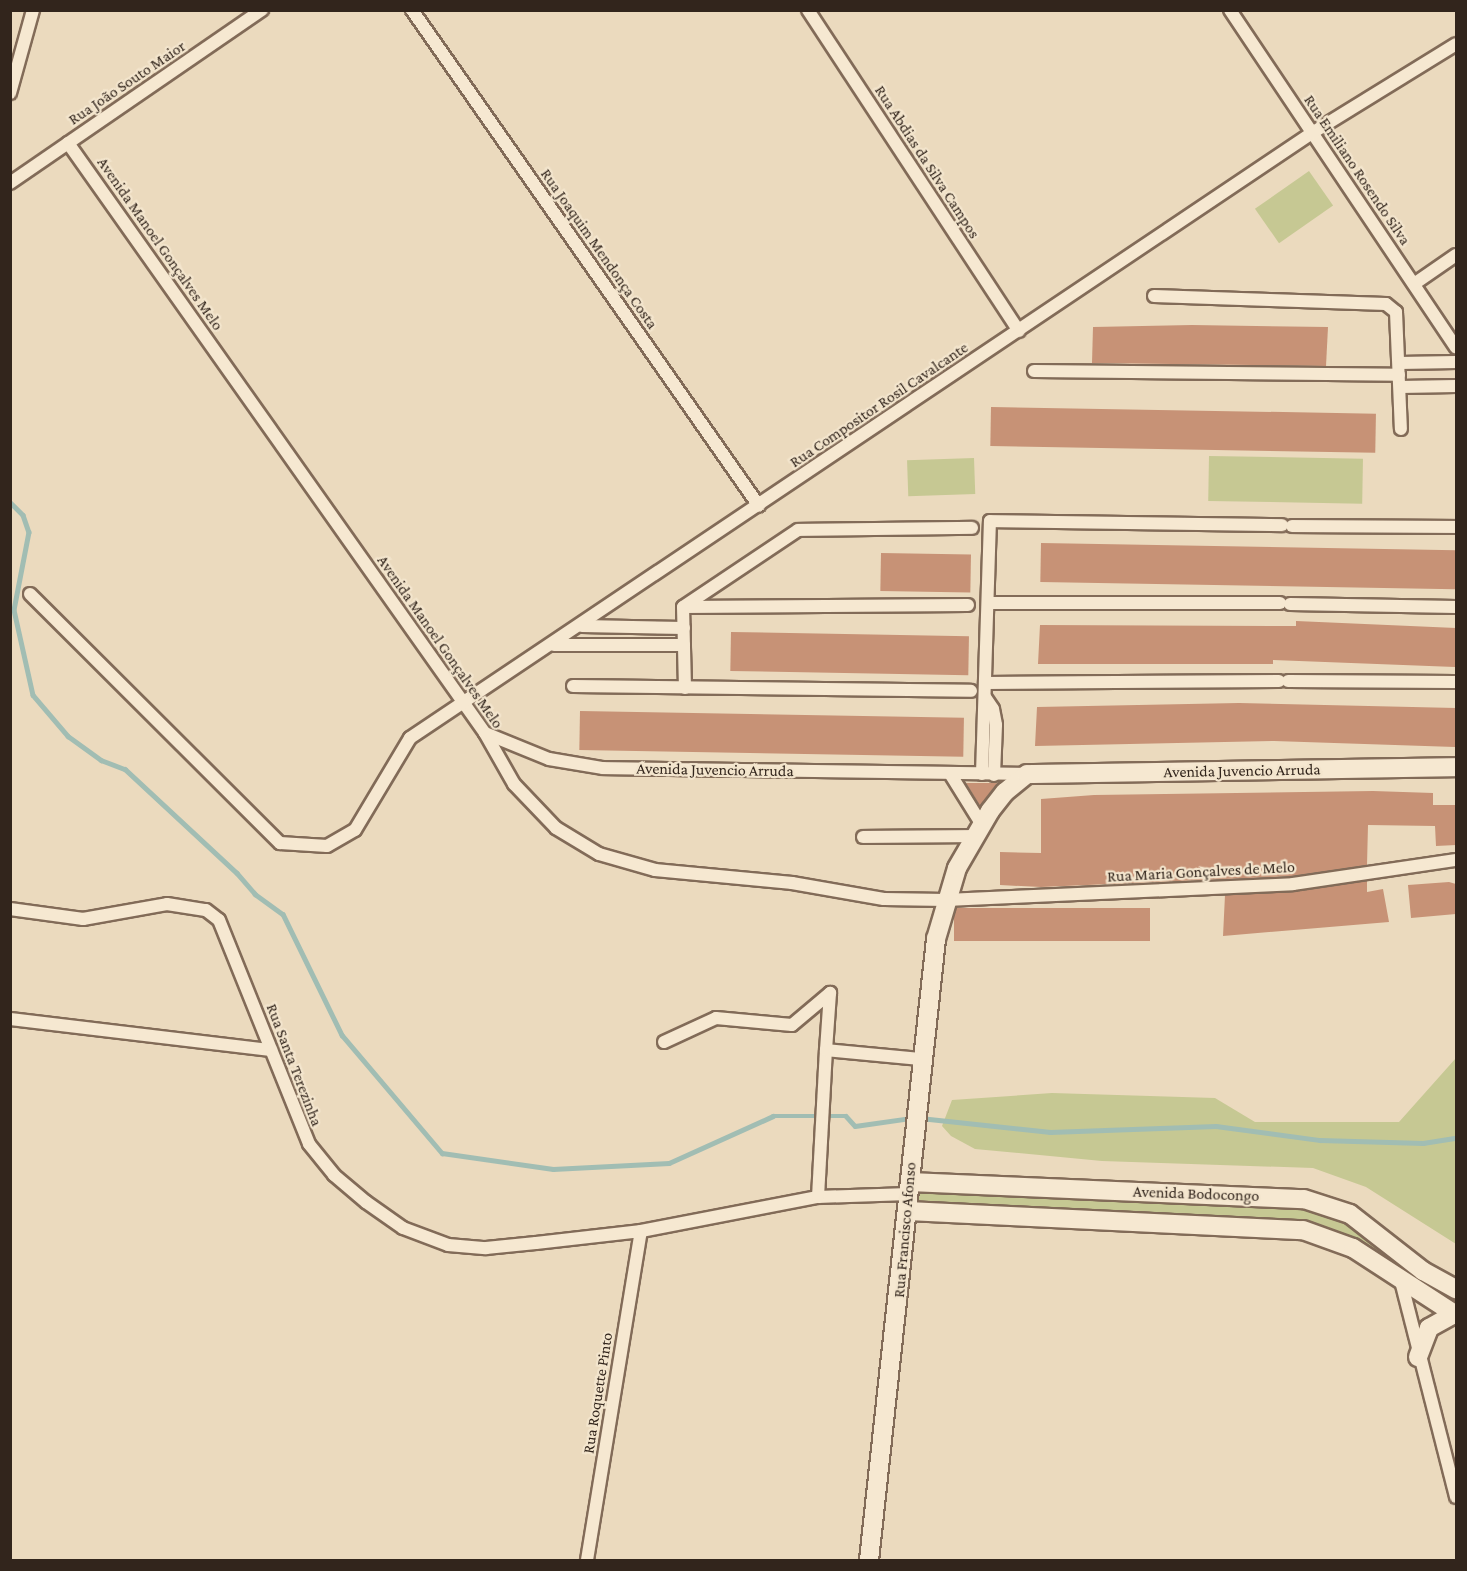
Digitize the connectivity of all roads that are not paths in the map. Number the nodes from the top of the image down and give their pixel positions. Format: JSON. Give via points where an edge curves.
{"nodes":[{"id":1,"x":33,"y":10,"type":"edge"},
{"id":2,"x":262,"y":10,"type":"edge"},
{"id":3,"x":412,"y":10,"type":"edge"},
{"id":4,"x":808,"y":10,"type":"edge"},
{"id":5,"x":1230,"y":10,"type":"edge"},
{"id":6,"x":1456,"y":44,"type":"edge"},
{"id":7,"x":10,"y":93,"type":"edge"},
{"id":8,"x":1312,"y":133,"type":"junction"},
{"id":9,"x":68,"y":143,"type":"junction"},
{"id":10,"x":12,"y":177,"type":"edge"},
{"id":11,"x":1456,"y":255,"type":"edge"},
{"id":12,"x":1414,"y":284,"type":"junction"},
{"id":13,"x":1154,"y":296,"type":"dead end"},
{"id":14,"x":1019,"y":331,"type":"junction"},
{"id":15,"x":1456,"y":347,"type":"edge"},
{"id":16,"x":1456,"y":362,"type":"edge"},
{"id":17,"x":1034,"y":371,"type":"dead end"},
{"id":18,"x":1399,"y":375,"type":"junction"},
{"id":19,"x":1456,"y":386,"type":"edge"},
{"id":20,"x":1401,"y":429,"type":"dead end"},
{"id":21,"x":759,"y":506,"type":"junction"},
{"id":22,"x":1456,"y":527,"type":"edge"},
{"id":23,"x":972,"y":528,"type":"dead end"},
{"id":24,"x":30,"y":594,"type":"dead end"},
{"id":25,"x":988,"y":603,"type":"junction"},
{"id":26,"x":968,"y":605,"type":"dead end"},
{"id":27,"x":683,"y":607,"type":"junction"},
{"id":28,"x":1456,"y":607,"type":"edge"},
{"id":29,"x":582,"y":626,"type":"junction"},
{"id":30,"x":684,"y":628,"type":"junction"},
{"id":31,"x":554,"y":645,"type":"junction"},
{"id":32,"x":684,"y":645,"type":"junction"},
{"id":33,"x":1456,"y":682,"type":"edge"},
{"id":34,"x":986,"y":683,"type":"junction"},
{"id":35,"x":573,"y":686,"type":"dead end"},
{"id":36,"x":685,"y":688,"type":"junction"},
{"id":37,"x":971,"y":691,"type":"dead end"},
{"id":38,"x":465,"y":705,"type":"junction"},
{"id":39,"x":485,"y":733,"type":"junction"},
{"id":40,"x":1456,"y":767,"type":"edge"},
{"id":41,"x":988,"y":774,"type":"junction"},
{"id":42,"x":1027,"y":774,"type":"junction"},
{"id":43,"x":951,"y":775,"type":"junction"},
{"id":44,"x":978,"y":830,"type":"junction"},
{"id":45,"x":862,"y":837,"type":"dead end"},
{"id":46,"x":1456,"y":860,"type":"edge"},
{"id":47,"x":946,"y":900,"type":"junction"},
{"id":48,"x":10,"y":909,"type":"edge"},
{"id":49,"x":10,"y":1019,"type":"edge"},
{"id":50,"x":664,"y":1042,"type":"dead end"},
{"id":51,"x":271,"y":1050,"type":"junction"},
{"id":52,"x":826,"y":1050,"type":"junction"},
{"id":53,"x":920,"y":1059,"type":"junction"},
{"id":54,"x":909,"y":1196,"type":"junction"},
{"id":55,"x":818,"y":1197,"type":"junction"},
{"id":56,"x":641,"y":1231,"type":"junction"},
{"id":57,"x":1400,"y":1277,"type":"junction"},
{"id":58,"x":1456,"y":1289,"type":"edge"},
{"id":59,"x":1455,"y":1315,"type":"edge"},
{"id":60,"x":1418,"y":1357,"type":"junction"},
{"id":61,"x":1456,"y":1497,"type":"edge"},
{"id":62,"x":587,"y":1560,"type":"edge"},
{"id":63,"x":869,"y":1560,"type":"edge"}],
"edges":[{"from":1,"to":7,"type":"street"},
{"from":2,"to":9,"type":"street","name":"Rua João Souto Maior"},
{"from":3,"to":21,"type":"street","name":"Rua Joaquim Mendonça Costa"},
{"from":4,"to":14,"type":"street","name":"Rua Abdias da Silva Campos"},
{"from":5,"to":8,"type":"street","name":"Rua Emiliano Rosendo Silva"},
{"from":6,"to":8,"type":"street","name":"Rua Compositor Rosil Cavalcante"},
{"from":8,"to":12,"type":"street","name":"Rua Emiliano Rosendo Silva"},
{"from":8,"to":14,"type":"street","name":"Rua Compositor Rosil Cavalcante"},
{"from":9,"to":10,"type":"street","name":"Rua João Souto Maior"},
{"from":9,"to":38,"type":"street","name":"Avenida Manoel Gonçalves Melo"},
{"from":11,"to":12,"type":"street"},
{"from":12,"to":15,"type":"street","name":"Rua Emiliano Rosendo Silva"},
{"from":13,"to":18,"type":"street","via":[[1386,304],[1396,312]]},
{"from":14,"to":21,"type":"street","name":"Rua Compositor Rosil Cavalcante"},
{"from":16,"to":18,"type":"street"},
{"from":17,"to":18,"type":"street"},
{"from":18,"to":19,"type":"street"},
{"from":18,"to":20,"type":"street"},
{"from":21,"to":29,"type":"street","name":"Rua Compositor Rosil Cavalcante"},
{"from":22,"to":25,"type":"street","via":[[990,521]]},
{"from":23,"to":27,"type":"street","via":[[798,530]]},
{"from":24,"to":38,"type":"street","name":"Rua Compositor Rosil Cavalcante","via":[[280,843],[327,846],[355,830],[410,738]]},
{"from":25,"to":28,"type":"street"},
{"from":25,"to":34,"type":"street"},
{"from":26,"to":27,"type":"street"},
{"from":27,"to":30,"type":"street"},
{"from":29,"to":30,"type":"street"},
{"from":29,"to":31,"type":"street","name":"Rua Compositor Rosil Cavalcante"},
{"from":30,"to":32,"type":"street"},
{"from":31,"to":32,"type":"street"},
{"from":31,"to":38,"type":"street","name":"Rua Compositor Rosil Cavalcante"},
{"from":32,"to":36,"type":"street"},
{"from":33,"to":34,"type":"street"},
{"from":34,"to":41,"type":"street"},
{"from":35,"to":36,"type":"street"},
{"from":36,"to":37,"type":"street"},
{"from":38,"to":39,"type":"street","name":"Avenida Manoel Gonçalves Melo"},
{"from":39,"to":43,"type":"street","name":"Avenida Juvencio Arruda","via":[[577,766]]},
{"from":39,"to":47,"type":"street","name":"Avenida Manoel Gonçalves Melo","via":[[514,784],[539,812],[556,828],[599,854],[655,870],[792,883],[884,900]]},
{"from":40,"to":42,"type":"street","name":"Avenida Juvencio Arruda"},
{"from":41,"to":42,"type":"street","name":"Avenida Juvencio Arruda"},
{"from":41,"to":43,"type":"street","name":"Avenida Juvencio Arruda"},
{"from":42,"to":44,"type":"street","name":"Rua Francisco Afonso","via":[[1005,792]]},
{"from":43,"to":44,"type":"street"},
{"from":44,"to":45,"type":"street"},
{"from":44,"to":47,"type":"street","name":"Rua Francisco Afonso","via":[[957,868]]},
{"from":46,"to":47,"type":"street","name":"Rua Maria Gonçalves de Melo","via":[[1293,884]]},
{"from":47,"to":53,"type":"street","name":"Rua Francisco Afonso","via":[[936,939]]},
{"from":48,"to":51,"type":"street","name":"Rua Santa Terezinha","via":[[82,919],[167,904],[206,910],[219,920]]},
{"from":49,"to":51,"type":"street"},
{"from":50,"to":52,"type":"street","via":[[716,1018],[792,1025],[830,993]]},
{"from":51,"to":56,"type":"street","name":"Rua Santa Terezinha","via":[[288,1101],[309,1144],[334,1175],[403,1228],[448,1245],[486,1248]]},
{"from":52,"to":53,"type":"street"},
{"from":52,"to":55,"type":"street"},
{"from":53,"to":54,"type":"street","name":"Rua Francisco Afonso"},
{"from":54,"to":55,"type":"street","name":"Avenida Bodocongo"},
{"from":54,"to":57,"type":"street","name":"Avenida Bodocongo","via":[[1303,1230],[1353,1248]]},
{"from":54,"to":58,"type":"street","name":"Avenida Bodocongo","via":[[1304,1199],[1350,1214],[1423,1271]]},
{"from":54,"to":63,"type":"street","name":"Rua Francisco Afonso"},
{"from":55,"to":56,"type":"street","name":"Avenida Bodocongo"},
{"from":56,"to":62,"type":"street","name":"Rua Roquette Pinto"},
{"from":57,"to":59,"type":"street","name":"Avenida Bodocongo"},
{"from":57,"to":60,"type":"street"},
{"from":59,"to":60,"type":"street","via":[[1429,1328]]},
{"from":60,"to":61,"type":"street"}]}
